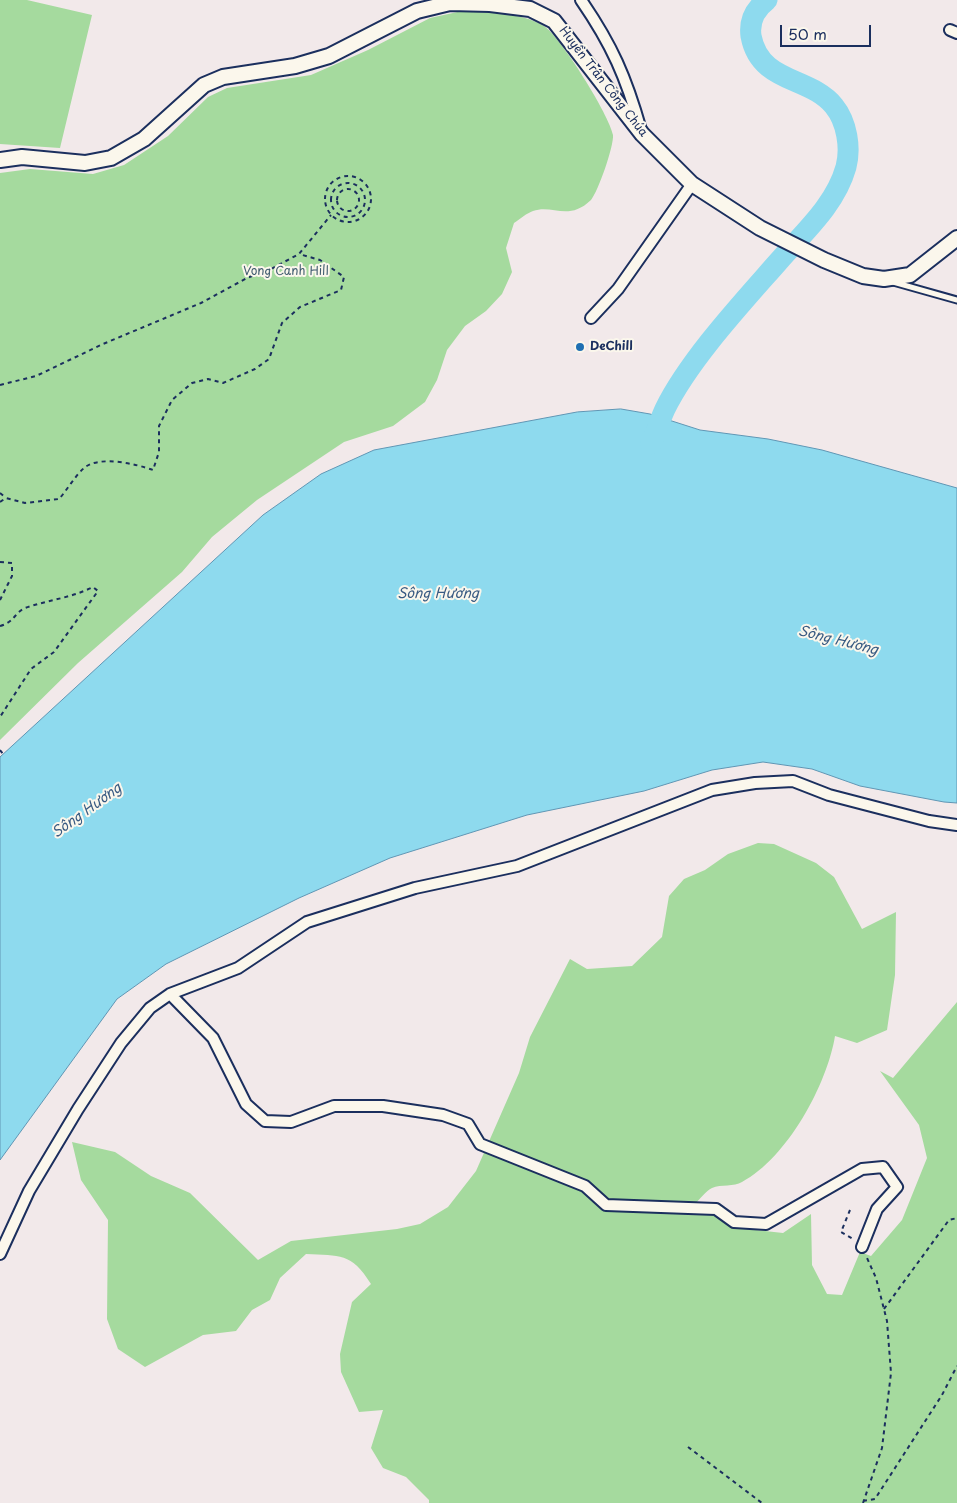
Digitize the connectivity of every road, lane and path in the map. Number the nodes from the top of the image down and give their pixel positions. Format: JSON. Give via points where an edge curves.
{"nodes":[{"id":1,"x":581,"y":0,"type":"edge"},
{"id":2,"x":642,"y":134,"type":"junction"},
{"id":3,"x":0,"y":160,"type":"edge"},
{"id":4,"x":333,"y":182,"type":"junction"},
{"id":5,"x":692,"y":184,"type":"junction"},
{"id":6,"x":336,"y":187,"type":"junction"},
{"id":7,"x":361,"y":188,"type":"junction"},
{"id":8,"x":356,"y":192,"type":"junction"},
{"id":9,"x":339,"y":207,"type":"junction"},
{"id":10,"x":335,"y":210,"type":"junction"},
{"id":11,"x":360,"y":212,"type":"junction"},
{"id":12,"x":337,"y":213,"type":"junction"},
{"id":13,"x":332,"y":215,"type":"junction"},
{"id":14,"x":363,"y":216,"type":"junction"},
{"id":15,"x":957,"y":238,"type":"edge"},
{"id":16,"x":299,"y":254,"type":"junction"},
{"id":17,"x":884,"y":279,"type":"junction"},
{"id":18,"x":957,"y":300,"type":"edge"},
{"id":19,"x":591,"y":318,"type":"dead end"},
{"id":20,"x":0,"y":385,"type":"edge"},
{"id":21,"x":0,"y":493,"type":"edge"},
{"id":22,"x":6,"y":498,"type":"junction"},
{"id":23,"x":0,"y":502,"type":"edge"},
{"id":24,"x":0,"y":562,"type":"edge"},
{"id":25,"x":0,"y":600,"type":"edge"},
{"id":26,"x":0,"y":626,"type":"edge"},
{"id":27,"x":0,"y":718,"type":"edge"},
{"id":28,"x":0,"y":750,"type":"edge"},
{"id":29,"x":3,"y":754,"type":"dead end"},
{"id":30,"x":957,"y":825,"type":"edge"},
{"id":31,"x":170,"y":994,"type":"junction"},
{"id":32,"x":850,"y":1210,"type":"dead end"},
{"id":33,"x":957,"y":1218,"type":"edge"},
{"id":34,"x":862,"y":1246,"type":"junction"},
{"id":35,"x":0,"y":1254,"type":"edge"},
{"id":36,"x":884,"y":1309,"type":"junction"},
{"id":37,"x":957,"y":1366,"type":"edge"},
{"id":38,"x":688,"y":1446,"type":"dead end"},
{"id":39,"x":863,"y":1502,"type":"edge"},
{"id":40,"x":762,"y":1503,"type":"edge"}],
"edges":[{"from":1,"to":2,"type":"street","via":[[604,33],[628,82]]},
{"from":2,"to":3,"type":"street","name":"Huyền Trân Công Chúa","via":[[554,21],[530,9],[450,3],[417,11],[328,56],[295,66],[223,77],[204,84],[144,139],[111,158],[85,163],[22,157]]},
{"from":2,"to":5,"type":"street","name":"Huyền Trân Công Chúa"},
{"from":4,"to":6,"type":"path"},
{"from":4,"to":13,"type":"path","via":[[325,194],[327,208]]},
{"from":4,"to":14,"type":"path","via":[[353,176],[365,184],[371,198]]},
{"from":5,"to":17,"type":"street","name":"Huyền Trân Công Chúa","via":[[760,228],[824,260],[863,276]]},
{"from":5,"to":19,"type":"street","via":[[618,289]]},
{"from":6,"to":7,"type":"path","via":[[352,182]]},
{"from":6,"to":10,"type":"path","via":[[331,197]]},
{"from":7,"to":8,"type":"path"},
{"from":7,"to":11,"type":"path","via":[[365,203]]},
{"from":8,"to":9,"type":"path","via":[[350,188],[342,190],[336,200]]},
{"from":8,"to":9,"type":"path","via":[[360,199],[356,209],[349,212]]},
{"from":9,"to":10,"type":"path"},
{"from":10,"to":12,"type":"path"},
{"from":11,"to":12,"type":"path","via":[[349,217]]},
{"from":11,"to":14,"type":"path"},
{"from":12,"to":13,"type":"path"},
{"from":13,"to":14,"type":"path","via":[[344,222]]},
{"from":13,"to":16,"type":"path"},
{"from":15,"to":17,"type":"street","name":"Huyền Trân Công Chúa","via":[[910,275]]},
{"from":16,"to":20,"type":"path","via":[[201,303],[36,376]]},
{"from":16,"to":22,"type":"path","via":[[320,260],[344,277],[341,290],[300,307],[282,323],[270,359],[255,369],[223,383],[208,379],[192,383],[172,400],[159,426],[159,452],[153,470],[130,462],[107,462],[85,467],[59,499],[25,503]]},
{"from":17,"to":18,"type":"lane"},
{"from":21,"to":22,"type":"path"},
{"from":22,"to":23,"type":"path"},
{"from":24,"to":25,"type":"path","via":[[12,563],[12,576]]},
{"from":26,"to":27,"type":"path","via":[[10,623],[22,610],[45,601],[93,588],[98,591],[54,652],[31,669]]},
{"from":28,"to":29,"type":"path"},
{"from":30,"to":31,"type":"street","via":[[829,795],[794,781],[712,790],[517,866],[415,888],[308,922],[238,968]]},
{"from":31,"to":34,"type":"street","via":[[213,1038],[246,1104],[265,1121],[291,1122],[334,1106],[383,1106],[443,1116],[468,1124],[480,1144],[585,1186],[606,1205],[716,1209],[734,1222],[766,1224],[862,1169],[883,1167],[897,1187],[877,1209]]},
{"from":31,"to":35,"type":"street","via":[[150,1008],[100,1076],[29,1191]]},
{"from":32,"to":34,"type":"path","via":[[841,1232]]},
{"from":33,"to":36,"type":"path","via":[[949,1220]]},
{"from":34,"to":36,"type":"path","via":[[876,1278]]},
{"from":36,"to":39,"type":"path","via":[[891,1373],[882,1448]]},
{"from":37,"to":39,"type":"path","via":[[875,1499]]},
{"from":38,"to":40,"type":"path"}]}
